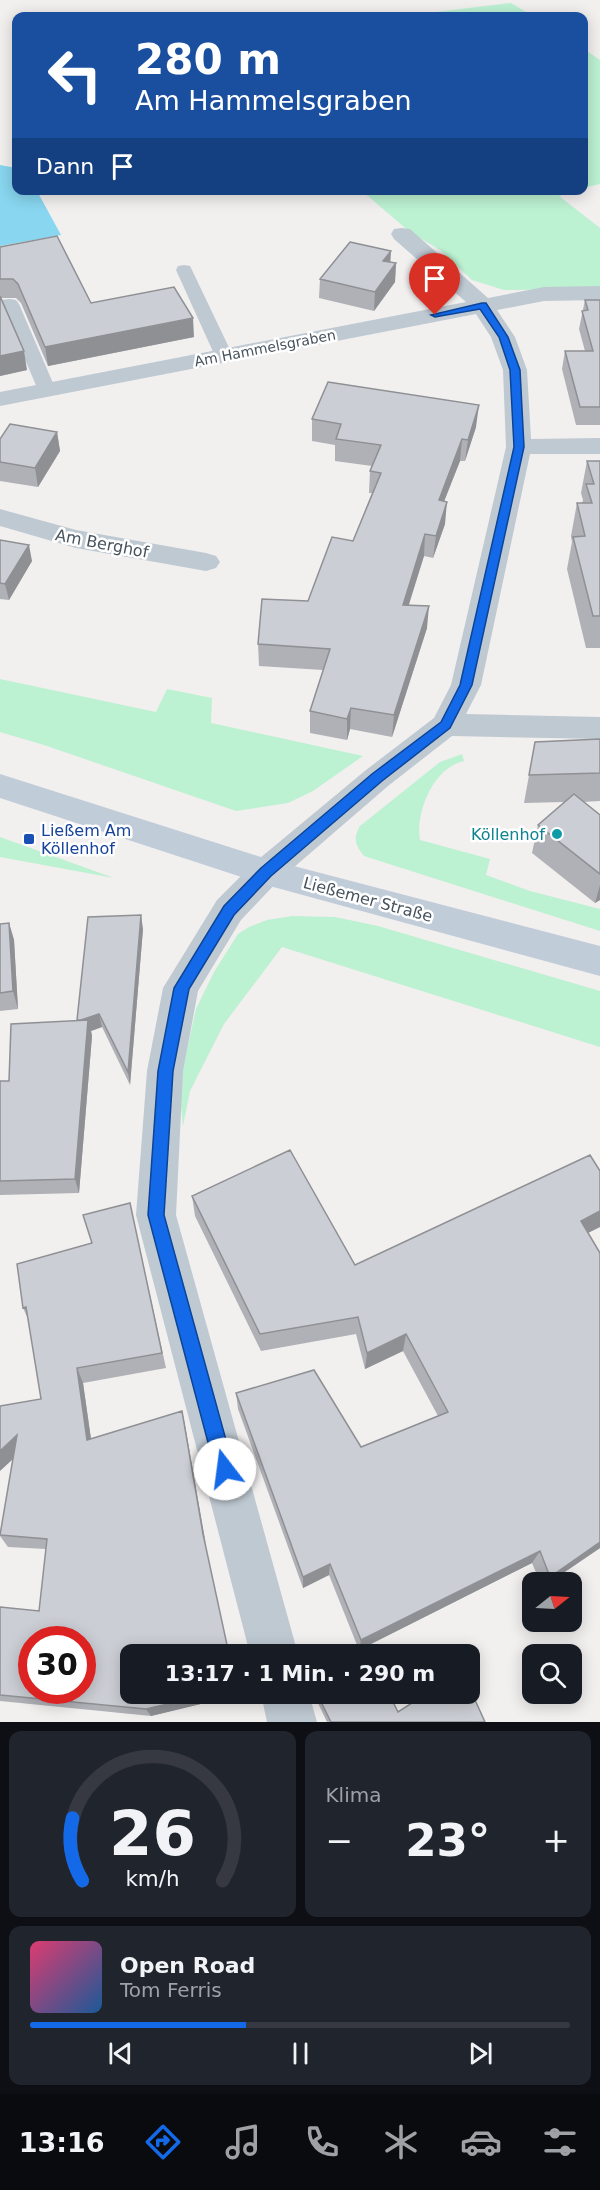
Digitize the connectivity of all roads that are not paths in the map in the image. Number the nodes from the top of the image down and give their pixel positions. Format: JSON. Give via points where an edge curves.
{"nodes":[{"id":1,"x":402,"y":234,"type":"dead end"},
{"id":2,"x":184,"y":270,"type":"dead end"},
{"id":3,"x":600,"y":293,"type":"edge"},
{"id":4,"x":0,"y":305,"type":"edge"},
{"id":5,"x":482,"y":305,"type":"junction"},
{"id":6,"x":224,"y":356,"type":"junction"},
{"id":7,"x":47,"y":390,"type":"junction"},
{"id":8,"x":0,"y":399,"type":"edge"},
{"id":9,"x":600,"y":446,"type":"edge"},
{"id":10,"x":519,"y":447,"type":"junction"},
{"id":11,"x":0,"y":517,"type":"edge"},
{"id":12,"x":206,"y":562,"type":"dead end"},
{"id":13,"x":445,"y":725,"type":"junction"},
{"id":14,"x":600,"y":728,"type":"edge"},
{"id":15,"x":0,"y":786,"type":"edge"},
{"id":16,"x":266,"y":872,"type":"junction"},
{"id":17,"x":600,"y":961,"type":"edge"},
{"id":18,"x":271,"y":1644,"type":"edge"},
{"id":19,"x":288,"y":1704,"type":"edge"},
{"id":20,"x":292,"y":1722,"type":"edge"}],
"edges":[{"from":1,"to":5,"type":"street"},
{"from":2,"to":6,"type":"lane"},
{"from":3,"to":5,"type":"street","name":"Am Hammelsgraben","via":[[544,294]]},
{"from":4,"to":7,"type":"lane","via":[[10,304]]},
{"from":5,"to":6,"type":"street","name":"Am Hammelsgraben"},
{"from":5,"to":10,"type":"street","via":[[503,337],[515,370]]},
{"from":6,"to":7,"type":"street","name":"Am Hammelsgraben"},
{"from":7,"to":8,"type":"street","name":"Am Hammelsgraben"},
{"from":9,"to":10,"type":"street"},
{"from":10,"to":13,"type":"street","via":[[466,685]]},
{"from":11,"to":12,"type":"street","name":"Am Berghof","via":[[94,543]]},
{"from":13,"to":14,"type":"street"},
{"from":13,"to":16,"type":"street"},
{"from":15,"to":16,"type":"street","name":"Ließemer Straße"},
{"from":16,"to":17,"type":"street","name":"Ließemer Straße"},
{"from":16,"to":18,"type":"street","via":[[229,910],[182,988],[165,1071],[156,1215]]},
{"from":19,"to":20,"type":"street"}]}
